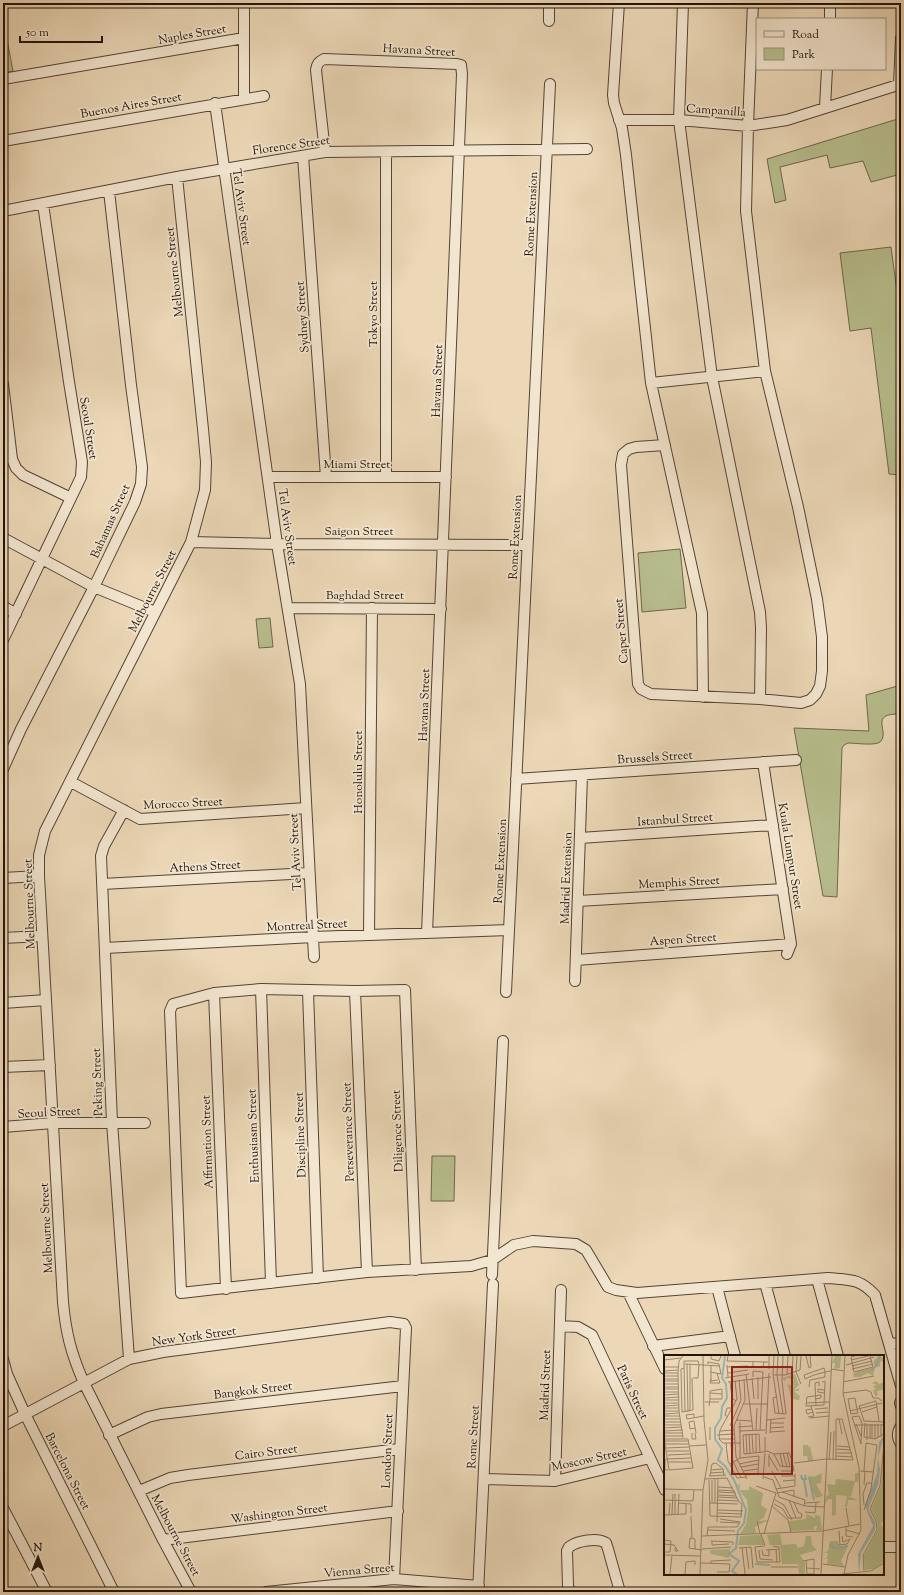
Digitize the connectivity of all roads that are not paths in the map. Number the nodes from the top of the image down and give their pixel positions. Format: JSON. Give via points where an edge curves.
{"nodes":[{"id":1,"x":244,"y":3,"type":"edge"},
{"id":2,"x":549,"y":3,"type":"edge"},
{"id":3,"x":619,"y":3,"type":"edge"},
{"id":4,"x":683,"y":3,"type":"edge"},
{"id":5,"x":753,"y":3,"type":"edge"},
{"id":6,"x":830,"y":3,"type":"edge"},
{"id":7,"x":830,"y":18,"type":"edge"},
{"id":8,"x":549,"y":21,"type":"dead end"},
{"id":9,"x":244,"y":38,"type":"junction"},
{"id":10,"x":901,"y":38,"type":"edge"},
{"id":11,"x":827,"y":70,"type":"edge"},
{"id":12,"x":3,"y":79,"type":"edge"},
{"id":13,"x":550,"y":84,"type":"dead end"},
{"id":14,"x":900,"y":84,"type":"edge"},
{"id":15,"x":264,"y":96,"type":"dead end"},
{"id":16,"x":244,"y":99,"type":"junction"},
{"id":17,"x":214,"y":103,"type":"junction"},
{"id":18,"x":825,"y":107,"type":"junction"},
{"id":19,"x":619,"y":120,"type":"junction"},
{"id":20,"x":679,"y":120,"type":"junction"},
{"id":21,"x":748,"y":126,"type":"junction"},
{"id":22,"x":3,"y":141,"type":"edge"},
{"id":23,"x":587,"y":149,"type":"dead end"},
{"id":24,"x":547,"y":150,"type":"junction"},
{"id":25,"x":459,"y":151,"type":"junction"},
{"id":26,"x":325,"y":152,"type":"junction"},
{"id":27,"x":386,"y":152,"type":"junction"},
{"id":28,"x":303,"y":156,"type":"junction"},
{"id":29,"x":224,"y":168,"type":"junction"},
{"id":30,"x":178,"y":177,"type":"junction"},
{"id":31,"x":110,"y":191,"type":"junction"},
{"id":32,"x":44,"y":204,"type":"junction"},
{"id":33,"x":3,"y":211,"type":"edge"},
{"id":34,"x":765,"y":371,"type":"junction"},
{"id":35,"x":712,"y":377,"type":"junction"},
{"id":36,"x":651,"y":382,"type":"junction"},
{"id":37,"x":3,"y":384,"type":"edge"},
{"id":38,"x":665,"y":445,"type":"junction"},
{"id":39,"x":268,"y":476,"type":"junction"},
{"id":40,"x":326,"y":477,"type":"junction"},
{"id":41,"x":386,"y":477,"type":"junction"},
{"id":42,"x":446,"y":477,"type":"junction"},
{"id":43,"x":71,"y":498,"type":"junction"},
{"id":44,"x":3,"y":538,"type":"edge"},
{"id":45,"x":191,"y":542,"type":"junction"},
{"id":46,"x":277,"y":544,"type":"junction"},
{"id":47,"x":443,"y":545,"type":"junction"},
{"id":48,"x":527,"y":545,"type":"junction"},
{"id":49,"x":43,"y":560,"type":"junction"},
{"id":50,"x":94,"y":587,"type":"junction"},
{"id":51,"x":3,"y":606,"type":"edge"},
{"id":52,"x":288,"y":608,"type":"junction"},
{"id":53,"x":372,"y":608,"type":"junction"},
{"id":54,"x":441,"y":609,"type":"junction"},
{"id":55,"x":155,"y":612,"type":"junction"},
{"id":56,"x":16,"y":614,"type":"junction"},
{"id":57,"x":3,"y":640,"type":"edge"},
{"id":58,"x":703,"y":697,"type":"junction"},
{"id":59,"x":760,"y":699,"type":"junction"},
{"id":60,"x":796,"y":760,"type":"dead end"},
{"id":61,"x":763,"y":762,"type":"junction"},
{"id":62,"x":3,"y":769,"type":"edge"},
{"id":63,"x":582,"y":775,"type":"junction"},
{"id":64,"x":516,"y":779,"type":"junction"},
{"id":65,"x":71,"y":782,"type":"junction"},
{"id":66,"x":306,"y":808,"type":"junction"},
{"id":67,"x":124,"y":810,"type":"junction"},
{"id":68,"x":773,"y":825,"type":"junction"},
{"id":69,"x":580,"y":838,"type":"junction"},
{"id":70,"x":309,"y":873,"type":"junction"},
{"id":71,"x":39,"y":876,"type":"junction"},
{"id":72,"x":3,"y":878,"type":"edge"},
{"id":73,"x":102,"y":884,"type":"junction"},
{"id":74,"x":783,"y":889,"type":"junction"},
{"id":75,"x":578,"y":901,"type":"junction"},
{"id":76,"x":509,"y":930,"type":"junction"},
{"id":77,"x":427,"y":933,"type":"junction"},
{"id":78,"x":369,"y":935,"type":"junction"},
{"id":79,"x":42,"y":936,"type":"junction"},
{"id":80,"x":3,"y":938,"type":"edge"},
{"id":81,"x":313,"y":938,"type":"junction"},
{"id":82,"x":792,"y":944,"type":"junction"},
{"id":83,"x":105,"y":948,"type":"junction"},
{"id":84,"x":787,"y":954,"type":"dead end"},
{"id":85,"x":314,"y":957,"type":"dead end"},
{"id":86,"x":576,"y":960,"type":"junction"},
{"id":87,"x":575,"y":982,"type":"dead end"},
{"id":88,"x":261,"y":989,"type":"junction"},
{"id":89,"x":308,"y":990,"type":"junction"},
{"id":90,"x":355,"y":991,"type":"junction"},
{"id":91,"x":506,"y":992,"type":"dead end"},
{"id":92,"x":214,"y":993,"type":"junction"},
{"id":93,"x":46,"y":1000,"type":"junction"},
{"id":94,"x":3,"y":1003,"type":"edge"},
{"id":95,"x":503,"y":1041,"type":"dead end"},
{"id":96,"x":50,"y":1065,"type":"junction"},
{"id":97,"x":3,"y":1067,"type":"edge"},
{"id":98,"x":112,"y":1122,"type":"junction"},
{"id":99,"x":53,"y":1123,"type":"junction"},
{"id":100,"x":145,"y":1123,"type":"dead end"},
{"id":101,"x":3,"y":1128,"type":"edge"},
{"id":102,"x":492,"y":1260,"type":"junction"},
{"id":103,"x":416,"y":1270,"type":"junction"},
{"id":104,"x":367,"y":1272,"type":"junction"},
{"id":105,"x":318,"y":1278,"type":"junction"},
{"id":106,"x":817,"y":1279,"type":"junction"},
{"id":107,"x":271,"y":1283,"type":"junction"},
{"id":108,"x":765,"y":1283,"type":"junction"},
{"id":109,"x":717,"y":1287,"type":"junction"},
{"id":110,"x":226,"y":1289,"type":"junction"},
{"id":111,"x":561,"y":1290,"type":"dead end"},
{"id":112,"x":628,"y":1292,"type":"junction"},
{"id":113,"x":404,"y":1324,"type":"joint"},
{"id":114,"x":560,"y":1326,"type":"junction"},
{"id":115,"x":730,"y":1336,"type":"junction"},
{"id":116,"x":901,"y":1343,"type":"edge"},
{"id":117,"x":889,"y":1344,"type":"junction"},
{"id":118,"x":654,"y":1346,"type":"junction"},
{"id":119,"x":735,"y":1355,"type":"edge"},
{"id":120,"x":785,"y":1355,"type":"edge"},
{"id":121,"x":838,"y":1355,"type":"edge"},
{"id":122,"x":3,"y":1359,"type":"edge"},
{"id":123,"x":129,"y":1359,"type":"junction"},
{"id":124,"x":664,"y":1367,"type":"edge"},
{"id":125,"x":84,"y":1382,"type":"junction"},
{"id":126,"x":403,"y":1386,"type":"junction"},
{"id":127,"x":901,"y":1386,"type":"edge"},
{"id":128,"x":901,"y":1401,"type":"edge"},
{"id":129,"x":901,"y":1406,"type":"edge"},
{"id":130,"x":25,"y":1414,"type":"junction"},
{"id":131,"x":3,"y":1426,"type":"edge"},
{"id":132,"x":901,"y":1426,"type":"edge"},
{"id":133,"x":109,"y":1435,"type":"junction"},
{"id":134,"x":901,"y":1444,"type":"edge"},
{"id":135,"x":400,"y":1449,"type":"junction"},
{"id":136,"x":650,"y":1458,"type":"junction"},
{"id":137,"x":485,"y":1479,"type":"junction"},
{"id":138,"x":555,"y":1481,"type":"junction"},
{"id":139,"x":664,"y":1488,"type":"edge"},
{"id":140,"x":139,"y":1491,"type":"junction"},
{"id":141,"x":3,"y":1508,"type":"edge"},
{"id":142,"x":398,"y":1511,"type":"junction"},
{"id":143,"x":163,"y":1540,"type":"junction"},
{"id":144,"x":901,"y":1547,"type":"edge"},
{"id":145,"x":884,"y":1548,"type":"edge"},
{"id":146,"x":394,"y":1579,"type":"junction"},
{"id":147,"x":479,"y":1589,"type":"edge"},
{"id":148,"x":47,"y":1592,"type":"edge"},
{"id":149,"x":114,"y":1592,"type":"edge"},
{"id":150,"x":191,"y":1592,"type":"edge"},
{"id":151,"x":266,"y":1592,"type":"edge"},
{"id":152,"x":570,"y":1592,"type":"edge"},
{"id":153,"x":620,"y":1592,"type":"edge"}],
"edges":[{"from":1,"to":9,"type":"street"},
{"from":2,"to":8,"type":"street"},
{"from":3,"to":19,"type":"street","via":[[613,95]]},
{"from":4,"to":20,"type":"street"},
{"from":5,"to":21,"type":"street"},
{"from":6,"to":7,"type":"street"},
{"from":9,"to":12,"type":"street","name":"Naples Street"},
{"from":9,"to":16,"type":"street"},
{"from":10,"to":14,"type":"street"},
{"from":11,"to":18,"type":"street"},
{"from":13,"to":24,"type":"street","name":"Rome Extension"},
{"from":14,"to":18,"type":"street","name":"Campanilla"},
{"from":15,"to":16,"type":"street","name":"Buenos Aires Street"},
{"from":16,"to":17,"type":"street","name":"Buenos Aires Street"},
{"from":17,"to":22,"type":"street","name":"Buenos Aires Street"},
{"from":17,"to":29,"type":"street","name":"Tel Aviv Street"},
{"from":18,"to":21,"type":"street","name":"Campanilla","via":[[787,120]]},
{"from":19,"to":20,"type":"street","name":"Campanilla"},
{"from":19,"to":36,"type":"street","via":[[626,156]]},
{"from":20,"to":21,"type":"street","name":"Campanilla"},
{"from":20,"to":35,"type":"street"},
{"from":21,"to":34,"type":"street","via":[[746,210]]},
{"from":23,"to":24,"type":"street","name":"Florence Street"},
{"from":24,"to":25,"type":"street","name":"Florence Street"},
{"from":24,"to":48,"type":"street","name":"Rome Extension"},
{"from":25,"to":26,"type":"street","name":"Havana Street","via":[[461,66],[324,59],[319,61],[316,70]]},
{"from":25,"to":27,"type":"street","name":"Florence Street"},
{"from":25,"to":42,"type":"street","name":"Havana Street"},
{"from":26,"to":27,"type":"street","name":"Florence Street"},
{"from":26,"to":28,"type":"street","name":"Florence Street"},
{"from":27,"to":41,"type":"street","name":"Tokyo Street"},
{"from":28,"to":29,"type":"street","name":"Florence Street"},
{"from":28,"to":40,"type":"street","name":"Sydney Street"},
{"from":29,"to":30,"type":"street","name":"Florence Street"},
{"from":29,"to":39,"type":"street","name":"Tel Aviv Street"},
{"from":30,"to":31,"type":"street","name":"Florence Street"},
{"from":30,"to":45,"type":"street","name":"Melbourne Street","via":[[206,462],[205,490]]},
{"from":31,"to":32,"type":"street","name":"Florence Street"},
{"from":31,"to":50,"type":"street","name":"Bahamas Street","via":[[142,467],[141,484],[135,502]]},
{"from":32,"to":33,"type":"street","name":"Florence Street"},
{"from":32,"to":43,"type":"street","name":"Seoul Street","via":[[82,462],[81,476]]},
{"from":34,"to":35,"type":"street"},
{"from":34,"to":59,"type":"street","name":"Caper Street","via":[[816,592],[822,637],[822,671],[820,686],[810,700],[801,703]]},
{"from":35,"to":36,"type":"street"},
{"from":35,"to":59,"type":"street","via":[[760,612]]},
{"from":36,"to":38,"type":"street"},
{"from":37,"to":43,"type":"street","via":[[12,459],[16,468],[23,475]]},
{"from":38,"to":58,"type":"street","via":[[702,613]]},
{"from":38,"to":58,"type":"street","name":"Caper Street","via":[[629,449],[623,454],[621,465],[638,684],[641,689],[651,694]]},
{"from":39,"to":40,"type":"street","name":"Miami Street"},
{"from":39,"to":46,"type":"street","name":"Tel Aviv Street"},
{"from":40,"to":41,"type":"street","name":"Miami Street"},
{"from":41,"to":42,"type":"street","name":"Miami Street"},
{"from":42,"to":47,"type":"street","name":"Havana Street"},
{"from":43,"to":49,"type":"street","name":"Seoul Street"},
{"from":44,"to":49,"type":"street"},
{"from":45,"to":46,"type":"street","name":"Saigon Street"},
{"from":45,"to":55,"type":"street","name":"Melbourne Street"},
{"from":46,"to":47,"type":"street","name":"Saigon Street"},
{"from":46,"to":52,"type":"street","name":"Tel Aviv Street"},
{"from":47,"to":48,"type":"street","name":"Saigon Street"},
{"from":47,"to":54,"type":"street","name":"Havana Street"},
{"from":48,"to":64,"type":"street","name":"Rome Extension"},
{"from":49,"to":50,"type":"street"},
{"from":49,"to":56,"type":"street","name":"Seoul Street"},
{"from":50,"to":55,"type":"street"},
{"from":50,"to":62,"type":"street","name":"Bahamas Street"},
{"from":51,"to":56,"type":"street"},
{"from":52,"to":53,"type":"street","name":"Baghdad Street"},
{"from":52,"to":66,"type":"street","name":"Tel Aviv Street","via":[[300,684]]},
{"from":53,"to":54,"type":"street","name":"Baghdad Street"},
{"from":53,"to":78,"type":"street","name":"Honolulu Street"},
{"from":54,"to":77,"type":"street","name":"Havana Street"},
{"from":55,"to":65,"type":"street","name":"Melbourne Street"},
{"from":56,"to":57,"type":"street","name":"Seoul Street"},
{"from":58,"to":59,"type":"street","name":"Caper Street"},
{"from":60,"to":61,"type":"street","name":"Brussels Street"},
{"from":61,"to":63,"type":"street","name":"Brussels Street"},
{"from":61,"to":68,"type":"street","name":"Kuala Lumpur Street"},
{"from":63,"to":64,"type":"street","name":"Brussels Street"},
{"from":63,"to":69,"type":"street","name":"Madrid Extension"},
{"from":64,"to":76,"type":"street","name":"Rome Extension"},
{"from":65,"to":67,"type":"street","name":"Morocco Street"},
{"from":65,"to":71,"type":"street","name":"Melbourne Street","via":[[45,831],[39,855]]},
{"from":66,"to":67,"type":"street","name":"Morocco Street","via":[[140,819]]},
{"from":66,"to":70,"type":"street","name":"Tel Aviv Street"},
{"from":67,"to":73,"type":"street","name":"Peking Street","via":[[101,856]]},
{"from":68,"to":69,"type":"street","name":"Istanbul Street"},
{"from":68,"to":74,"type":"street","name":"Kuala Lumpur Street"},
{"from":69,"to":75,"type":"street","name":"Madrid Extension"},
{"from":70,"to":73,"type":"street","name":"Athens Street"},
{"from":70,"to":81,"type":"street","name":"Tel Aviv Street"},
{"from":71,"to":72,"type":"street"},
{"from":71,"to":79,"type":"street","name":"Melbourne Street"},
{"from":73,"to":83,"type":"street","name":"Peking Street"},
{"from":74,"to":75,"type":"street","name":"Memphis Street"},
{"from":74,"to":82,"type":"street","name":"Kuala Lumpur Street"},
{"from":75,"to":86,"type":"street","name":"Madrid Extension"},
{"from":76,"to":77,"type":"street","name":"Montreal Street"},
{"from":76,"to":91,"type":"street","name":"Rome Extension"},
{"from":77,"to":78,"type":"street","name":"Montreal Street"},
{"from":78,"to":81,"type":"street","name":"Montreal Street"},
{"from":79,"to":80,"type":"street"},
{"from":79,"to":93,"type":"street","name":"Melbourne Street"},
{"from":81,"to":83,"type":"street","name":"Montreal Street"},
{"from":81,"to":85,"type":"street","name":"Tel Aviv Street"},
{"from":82,"to":84,"type":"street"},
{"from":82,"to":86,"type":"street","name":"Aspen Street"},
{"from":83,"to":98,"type":"street","name":"Peking Street"},
{"from":86,"to":87,"type":"street","name":"Madrid Extension"},
{"from":88,"to":89,"type":"street"},
{"from":88,"to":92,"type":"street"},
{"from":88,"to":107,"type":"street","name":"Enthusiasm Street"},
{"from":89,"to":90,"type":"street"},
{"from":89,"to":105,"type":"street","name":"Discipline Street"},
{"from":90,"to":103,"type":"street","name":"Diligence Street","via":[[405,990]]},
{"from":90,"to":104,"type":"street","name":"Perseverance Street"},
{"from":92,"to":110,"type":"street","name":"Affirmation Street"},
{"from":92,"to":110,"type":"street","via":[[172,1004],[170,1011],[181,1293]]},
{"from":93,"to":94,"type":"street"},
{"from":93,"to":96,"type":"street","name":"Melbourne Street"},
{"from":95,"to":102,"type":"street","name":"Rome Street"},
{"from":96,"to":97,"type":"street"},
{"from":96,"to":99,"type":"street","name":"Melbourne Street"},
{"from":98,"to":99,"type":"street","name":"Seoul Street"},
{"from":98,"to":100,"type":"street","name":"Seoul Street"},
{"from":98,"to":123,"type":"street","name":"Peking Street"},
{"from":99,"to":101,"type":"street","name":"Seoul Street"},
{"from":99,"to":125,"type":"street","name":"Melbourne Street","via":[[65,1325],[73,1357]]},
{"from":102,"to":103,"type":"street","via":[[471,1266]]},
{"from":102,"to":112,"type":"street","via":[[514,1245],[533,1241],[576,1244],[586,1250],[608,1287]]},
{"from":102,"to":137,"type":"street","name":"Rome Street"},
{"from":103,"to":104,"type":"street"},
{"from":104,"to":105,"type":"street"},
{"from":105,"to":107,"type":"street"},
{"from":106,"to":108,"type":"street"},
{"from":106,"to":117,"type":"street","via":[[851,1280],[865,1285],[875,1295]]},
{"from":106,"to":121,"type":"street"},
{"from":107,"to":110,"type":"street"},
{"from":108,"to":109,"type":"street"},
{"from":108,"to":120,"type":"street"},
{"from":109,"to":112,"type":"street"},
{"from":109,"to":115,"type":"street"},
{"from":111,"to":114,"type":"street","name":"Madrid Street"},
{"from":112,"to":118,"type":"street"},
{"from":113,"to":123,"type":"street","name":"New York Street","via":[[390,1322],[163,1352]]},
{"from":113,"to":126,"type":"street","name":"London Street","via":[[406,1328]]},
{"from":114,"to":136,"type":"street","name":"Paris Street","via":[[578,1327],[592,1335]]},
{"from":114,"to":138,"type":"street","name":"Madrid Street"},
{"from":115,"to":118,"type":"street"},
{"from":115,"to":119,"type":"street"},
{"from":116,"to":117,"type":"street"},
{"from":117,"to":127,"type":"street"},
{"from":118,"to":124,"type":"street"},
{"from":122,"to":130,"type":"street","name":"Barcelona Street"},
{"from":123,"to":125,"type":"street","name":"New York Street"},
{"from":125,"to":130,"type":"street","name":"New York Street"},
{"from":125,"to":133,"type":"street","name":"Melbourne Street"},
{"from":126,"to":133,"type":"street","name":"Bangkok Street","via":[[161,1414]]},
{"from":126,"to":135,"type":"street","name":"London Street"},
{"from":128,"to":129,"type":"street"},
{"from":130,"to":131,"type":"street","name":"New York Street"},
{"from":130,"to":149,"type":"street","name":"Barcelona Street"},
{"from":132,"to":134,"type":"street","via":[[898,1431]]},
{"from":133,"to":140,"type":"street","name":"Melbourne Street"},
{"from":135,"to":140,"type":"street","name":"Cairo Street","via":[[188,1474],[170,1478]]},
{"from":135,"to":142,"type":"street","name":"London Street"},
{"from":136,"to":138,"type":"street","name":"Moscow Street"},
{"from":136,"to":139,"type":"street","name":"Paris Street"},
{"from":137,"to":138,"type":"street","name":"Moscow Street"},
{"from":137,"to":147,"type":"street","name":"Rome Street"},
{"from":140,"to":143,"type":"street","name":"Melbourne Street"},
{"from":141,"to":148,"type":"street"},
{"from":142,"to":143,"type":"street","name":"Washington Street"},
{"from":142,"to":146,"type":"street","name":"London Street"},
{"from":143,"to":150,"type":"street","name":"Melbourne Street"},
{"from":144,"to":145,"type":"street"},
{"from":146,"to":147,"type":"street","name":"Vienna Street"},
{"from":146,"to":151,"type":"street","name":"Vienna Street"},
{"from":152,"to":153,"type":"street","via":[[567,1551],[569,1547],[576,1543],[597,1540],[606,1543]]}]}
